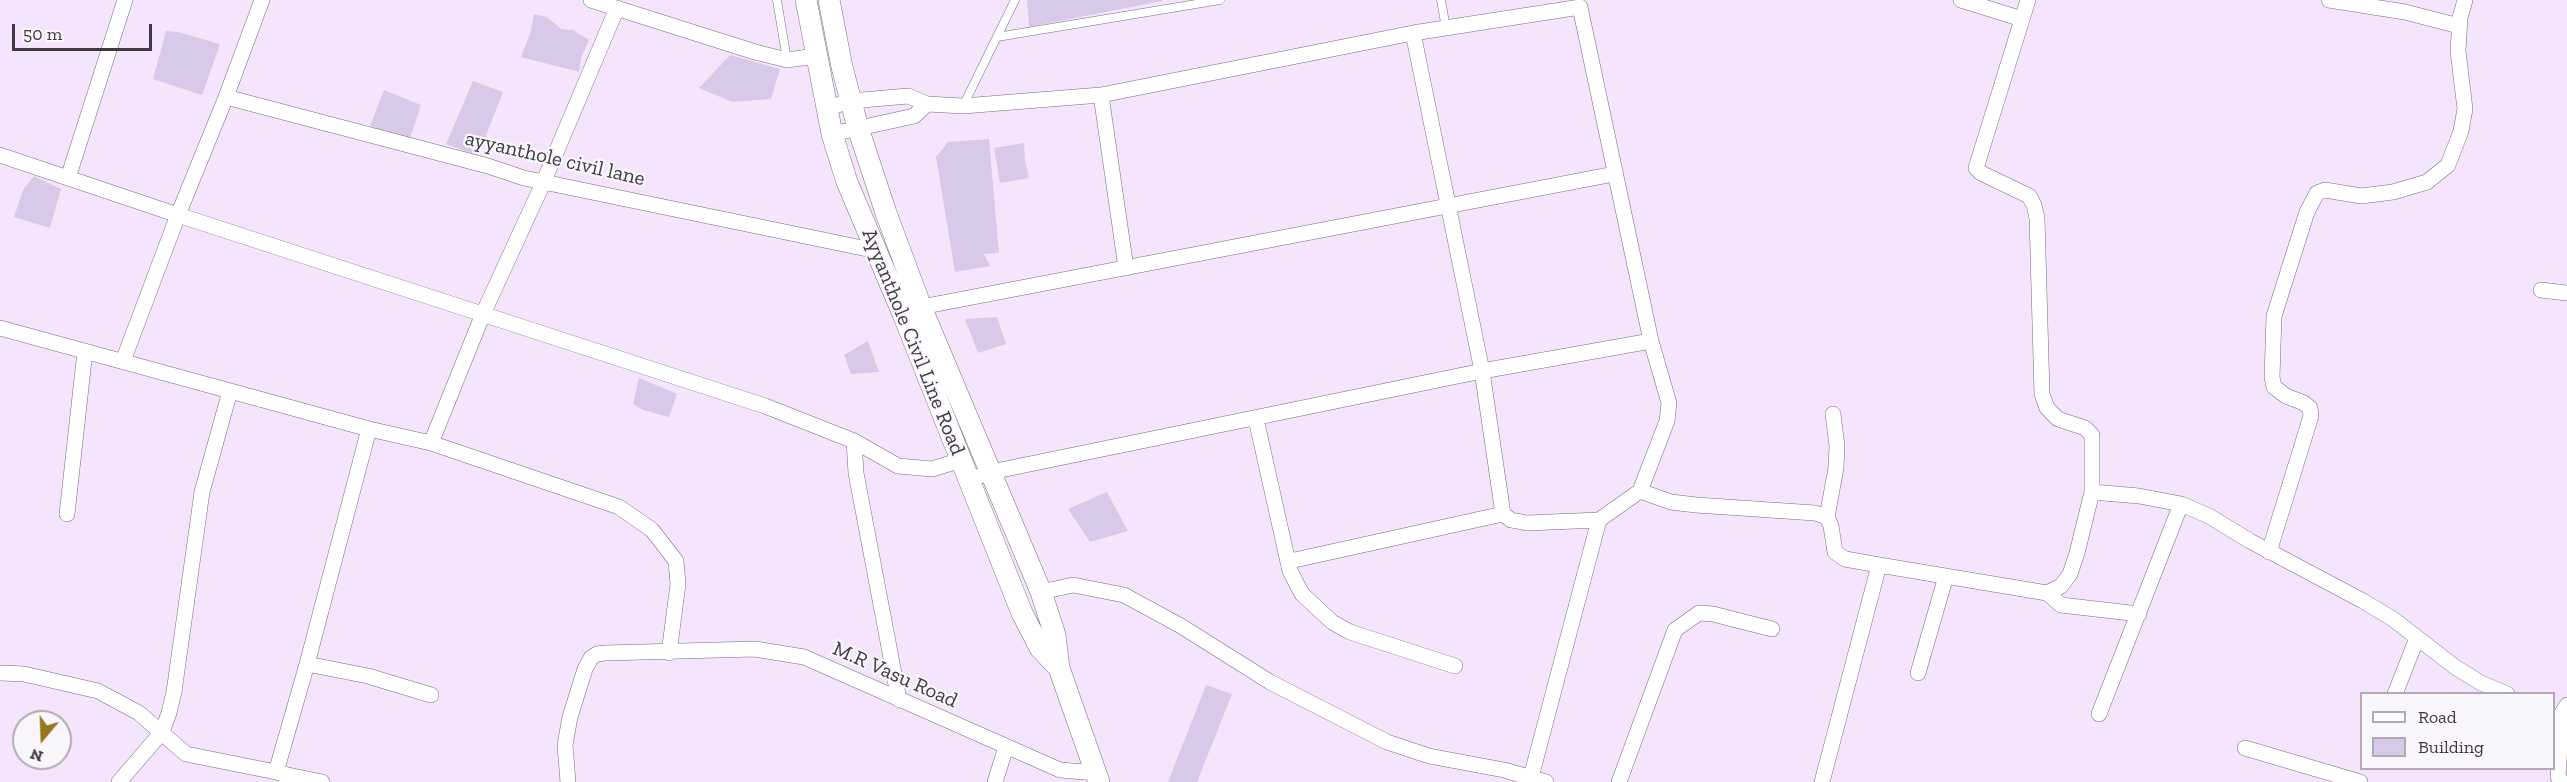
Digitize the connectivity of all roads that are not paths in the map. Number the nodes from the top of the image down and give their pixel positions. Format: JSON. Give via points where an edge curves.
{"nodes":[{"id":1,"x":125,"y":0,"type":"edge"},
{"id":2,"x":261,"y":0,"type":"edge"},
{"id":3,"x":591,"y":0,"type":"edge"},
{"id":4,"x":777,"y":0,"type":"edge"},
{"id":5,"x":806,"y":0,"type":"edge"},
{"id":6,"x":830,"y":0,"type":"edge"},
{"id":7,"x":1015,"y":0,"type":"edge"},
{"id":8,"x":1220,"y":0,"type":"edge"},
{"id":9,"x":1442,"y":0,"type":"edge"},
{"id":10,"x":1961,"y":0,"type":"edge"},
{"id":11,"x":2028,"y":0,"type":"edge"},
{"id":12,"x":2329,"y":0,"type":"edge"},
{"id":13,"x":2465,"y":0,"type":"edge"},
{"id":14,"x":1579,"y":3,"type":"edge"},
{"id":15,"x":623,"y":6,"type":"edge"},
{"id":16,"x":2022,"y":19,"type":"junction"},
{"id":17,"x":2459,"y":26,"type":"junction"},
{"id":18,"x":1446,"y":28,"type":"junction"},
{"id":19,"x":1413,"y":33,"type":"junction"},
{"id":20,"x":997,"y":37,"type":"junction"},
{"id":21,"x":816,"y":56,"type":"junction"},
{"id":22,"x":787,"y":60,"type":"junction"},
{"id":23,"x":1101,"y":95,"type":"junction"},
{"id":24,"x":226,"y":97,"type":"junction"},
{"id":25,"x":851,"y":101,"type":"junction"},
{"id":26,"x":927,"y":104,"type":"junction"},
{"id":27,"x":963,"y":106,"type":"junction"},
{"id":28,"x":827,"y":108,"type":"junction"},
{"id":29,"x":858,"y":128,"type":"junction"},
{"id":30,"x":832,"y":134,"type":"junction"},
{"id":31,"x":0,"y":155,"type":"edge"},
{"id":32,"x":1614,"y":174,"type":"junction"},
{"id":33,"x":68,"y":178,"type":"junction"},
{"id":34,"x":544,"y":181,"type":"junction"},
{"id":35,"x":1448,"y":206,"type":"junction"},
{"id":36,"x":178,"y":215,"type":"junction"},
{"id":37,"x":877,"y":251,"type":"junction"},
{"id":38,"x":1126,"y":268,"type":"junction"},
{"id":39,"x":2541,"y":290,"type":"dead end"},
{"id":40,"x":2567,"y":293,"type":"edge"},
{"id":41,"x":921,"y":307,"type":"junction"},
{"id":42,"x":483,"y":314,"type":"junction"},
{"id":43,"x":0,"y":328,"type":"edge"},
{"id":44,"x":1651,"y":341,"type":"junction"},
{"id":45,"x":85,"y":351,"type":"junction"},
{"id":46,"x":123,"y":361,"type":"junction"},
{"id":47,"x":1482,"y":371,"type":"junction"},
{"id":48,"x":230,"y":391,"type":"junction"},
{"id":49,"x":1833,"y":414,"type":"dead end"},
{"id":50,"x":1256,"y":419,"type":"junction"},
{"id":51,"x":369,"y":429,"type":"junction"},
{"id":52,"x":854,"y":441,"type":"junction"},
{"id":53,"x":431,"y":443,"type":"junction"},
{"id":54,"x":961,"y":460,"type":"junction"},
{"id":55,"x":991,"y":472,"type":"junction"},
{"id":56,"x":969,"y":480,"type":"junction"},
{"id":57,"x":1640,"y":491,"type":"junction"},
{"id":58,"x":2092,"y":492,"type":"junction"},
{"id":59,"x":2181,"y":504,"type":"junction"},
{"id":60,"x":67,"y":514,"type":"dead end"},
{"id":61,"x":1503,"y":514,"type":"junction"},
{"id":62,"x":1827,"y":517,"type":"junction"},
{"id":63,"x":1599,"y":520,"type":"junction"},
{"id":64,"x":2269,"y":552,"type":"junction"},
{"id":65,"x":1290,"y":561,"type":"junction"},
{"id":66,"x":1879,"y":565,"type":"junction"},
{"id":67,"x":1946,"y":576,"type":"junction"},
{"id":68,"x":1041,"y":592,"type":"junction"},
{"id":69,"x":2048,"y":593,"type":"junction"},
{"id":70,"x":2139,"y":614,"type":"junction"},
{"id":71,"x":1772,"y":629,"type":"dead end"},
{"id":72,"x":2417,"y":638,"type":"junction"},
{"id":73,"x":669,"y":653,"type":"junction"},
{"id":74,"x":307,"y":664,"type":"junction"},
{"id":75,"x":1455,"y":666,"type":"dead end"},
{"id":76,"x":1059,"y":668,"type":"junction"},
{"id":77,"x":0,"y":673,"type":"edge"},
{"id":78,"x":1917,"y":673,"type":"dead end"},
{"id":79,"x":2395,"y":692,"type":"edge"},
{"id":80,"x":2504,"y":692,"type":"edge"},
{"id":81,"x":431,"y":695,"type":"dead end"},
{"id":82,"x":899,"y":700,"type":"junction"},
{"id":83,"x":2561,"y":709,"type":"edge"},
{"id":84,"x":2099,"y":714,"type":"dead end"},
{"id":85,"x":162,"y":732,"type":"junction"},
{"id":86,"x":1006,"y":747,"type":"junction"},
{"id":87,"x":2246,"y":748,"type":"dead end"},
{"id":88,"x":283,"y":776,"type":"edge"},
{"id":89,"x":1531,"y":777,"type":"junction"},
{"id":90,"x":1098,"y":778,"type":"edge"},
{"id":91,"x":119,"y":782,"type":"edge"},
{"id":92,"x":322,"y":782,"type":"edge"},
{"id":93,"x":568,"y":782,"type":"edge"},
{"id":94,"x":995,"y":782,"type":"edge"},
{"id":95,"x":1546,"y":782,"type":"edge"},
{"id":96,"x":1619,"y":782,"type":"edge"},
{"id":97,"x":1822,"y":782,"type":"edge"},
{"id":98,"x":2361,"y":782,"type":"edge"},
{"id":99,"x":2562,"y":782,"type":"edge"}],
"edges":[{"from":1,"to":33,"type":"street"},
{"from":2,"to":24,"type":"street"},
{"from":3,"to":15,"type":"street"},
{"from":4,"to":22,"type":"lane"},
{"from":5,"to":21,"type":"main road","name":"Ayyanthole Civil Line Road"},
{"from":6,"to":25,"type":"main road","name":"Ayyanthole Civil Line Road"},
{"from":7,"to":20,"type":"lane"},
{"from":8,"to":20,"type":"lane"},
{"from":9,"to":18,"type":"lane"},
{"from":10,"to":16,"type":"street"},
{"from":11,"to":16,"type":"street"},
{"from":12,"to":17,"type":"street","via":[[2405,12]]},
{"from":13,"to":17,"type":"street"},
{"from":14,"to":18,"type":"street"},
{"from":14,"to":32,"type":"street"},
{"from":15,"to":22,"type":"street"},
{"from":15,"to":34,"type":"street"},
{"from":16,"to":58,"type":"street","via":[[1976,168],[2030,196],[2034,206],[2042,394],[2047,408],[2058,419],[2085,428],[2092,435]]},
{"from":17,"to":64,"type":"street","via":[[2465,109],[2448,165],[2427,182],[2393,192],[2361,196],[2325,190],[2317,193],[2307,212],[2274,316],[2271,377],[2274,387],[2304,403],[2311,416]]},
{"from":18,"to":19,"type":"street"},
{"from":19,"to":23,"type":"street"},
{"from":19,"to":35,"type":"street"},
{"from":20,"to":27,"type":"lane"},
{"from":21,"to":22,"type":"street"},
{"from":21,"to":28,"type":"main road","name":"Ayyanthole Civil Line Road"},
{"from":23,"to":27,"type":"street"},
{"from":23,"to":38,"type":"street"},
{"from":24,"to":34,"type":"street","name":"ayyanthole civil lane"},
{"from":24,"to":36,"type":"street"},
{"from":25,"to":26,"type":"street","via":[[908,96]]},
{"from":25,"to":28,"type":"street"},
{"from":25,"to":29,"type":"main road","name":"Ayyanthole Civil Line Road"},
{"from":26,"to":27,"type":"street"},
{"from":26,"to":29,"type":"street","via":[[914,116]]},
{"from":28,"to":30,"type":"main road","name":"Ayyanthole Civil Line Road"},
{"from":29,"to":30,"type":"street"},
{"from":29,"to":41,"type":"main road","name":"Ayyanthole Civil Line Road"},
{"from":30,"to":37,"type":"main road","name":"Ayyanthole Civil Line Road","via":[[847,182]]},
{"from":31,"to":33,"type":"street"},
{"from":32,"to":35,"type":"street"},
{"from":32,"to":44,"type":"street"},
{"from":33,"to":36,"type":"street"},
{"from":34,"to":37,"type":"street","name":"ayyanthole civil lane"},
{"from":34,"to":42,"type":"street"},
{"from":35,"to":38,"type":"street"},
{"from":35,"to":47,"type":"street"},
{"from":36,"to":42,"type":"street"},
{"from":36,"to":46,"type":"street"},
{"from":37,"to":54,"type":"main road","name":"Ayyanthole Civil Line Road"},
{"from":38,"to":41,"type":"street"},
{"from":39,"to":40,"type":"street"},
{"from":41,"to":55,"type":"main road","name":"Ayyanthole Civil Line Road"},
{"from":42,"to":52,"type":"street","via":[[765,406]]},
{"from":42,"to":53,"type":"street"},
{"from":43,"to":45,"type":"street"},
{"from":44,"to":47,"type":"street"},
{"from":44,"to":57,"type":"street","via":[[1669,403],[1661,440]]},
{"from":45,"to":46,"type":"street"},
{"from":45,"to":60,"type":"street"},
{"from":46,"to":48,"type":"street"},
{"from":47,"to":50,"type":"street"},
{"from":47,"to":61,"type":"street"},
{"from":48,"to":51,"type":"street"},
{"from":48,"to":85,"type":"street","via":[[202,492],[174,692]]},
{"from":49,"to":62,"type":"street","via":[[1836,468]]},
{"from":50,"to":55,"type":"street"},
{"from":50,"to":65,"type":"street"},
{"from":51,"to":53,"type":"street"},
{"from":51,"to":74,"type":"street"},
{"from":52,"to":54,"type":"street","via":[[898,466],[932,469]]},
{"from":52,"to":82,"type":"street","via":[[856,473]]},
{"from":53,"to":73,"type":"street","via":[[619,507],[652,530],[676,561],[678,584]]},
{"from":54,"to":56,"type":"main road","name":"Ayyanthole Civil Line Road"},
{"from":55,"to":56,"type":"street"},
{"from":55,"to":68,"type":"main road","name":"Ayyanthole Civil Line Road"},
{"from":56,"to":76,"type":"main road","name":"Ayyanthole Civil Line Road","via":[[1022,613],[1040,648]]},
{"from":57,"to":62,"type":"street","via":[[1671,502]]},
{"from":57,"to":63,"type":"street"},
{"from":58,"to":59,"type":"street"},
{"from":58,"to":69,"type":"street","via":[[2070,574],[2061,586]]},
{"from":59,"to":64,"type":"street"},
{"from":59,"to":70,"type":"street"},
{"from":61,"to":63,"type":"street","via":[[1510,520],[1527,523]]},
{"from":61,"to":65,"type":"street"},
{"from":62,"to":66,"type":"street","via":[[1836,552],[1845,559]]},
{"from":63,"to":89,"type":"street"},
{"from":64,"to":72,"type":"street","via":[[2363,601]]},
{"from":65,"to":75,"type":"street","via":[[1290,571],[1302,594],[1332,622],[1350,632]]},
{"from":66,"to":67,"type":"street"},
{"from":66,"to":97,"type":"street"},
{"from":67,"to":69,"type":"street"},
{"from":67,"to":78,"type":"street"},
{"from":68,"to":76,"type":"main road","name":"Ayyanthole Civil Line Road","via":[[1055,635]]},
{"from":68,"to":89,"type":"street","via":[[1073,585],[1124,595],[1270,682],[1387,742],[1429,756]]},
{"from":69,"to":70,"type":"street","via":[[2061,605]]},
{"from":70,"to":84,"type":"street"},
{"from":71,"to":96,"type":"street","via":[[1699,613],[1675,630]]},
{"from":72,"to":79,"type":"street"},
{"from":72,"to":80,"type":"street","via":[[2455,667]]},
{"from":73,"to":82,"type":"street","name":"M.R Vasu Road","via":[[755,649],[804,657]]},
{"from":73,"to":93,"type":"street","name":"M.R Vasu Road","via":[[605,653],[591,658],[570,717],[565,745]]},
{"from":74,"to":81,"type":"street","via":[[368,676]]},
{"from":74,"to":88,"type":"street"},
{"from":76,"to":90,"type":"main road","name":"Ayyanthole Civil Line Road"},
{"from":77,"to":85,"type":"street","via":[[24,674],[98,691],[139,713]]},
{"from":82,"to":86,"type":"street","name":"M.R Vasu Road"},
{"from":83,"to":99,"type":"street","via":[[2558,777]]},
{"from":85,"to":88,"type":"street","via":[[186,754]]},
{"from":85,"to":91,"type":"street"},
{"from":86,"to":90,"type":"street","name":"M.R Vasu Road","via":[[1060,770]]},
{"from":86,"to":94,"type":"street"},
{"from":87,"to":98,"type":"street"},
{"from":88,"to":92,"type":"street"},
{"from":89,"to":95,"type":"street"}]}
